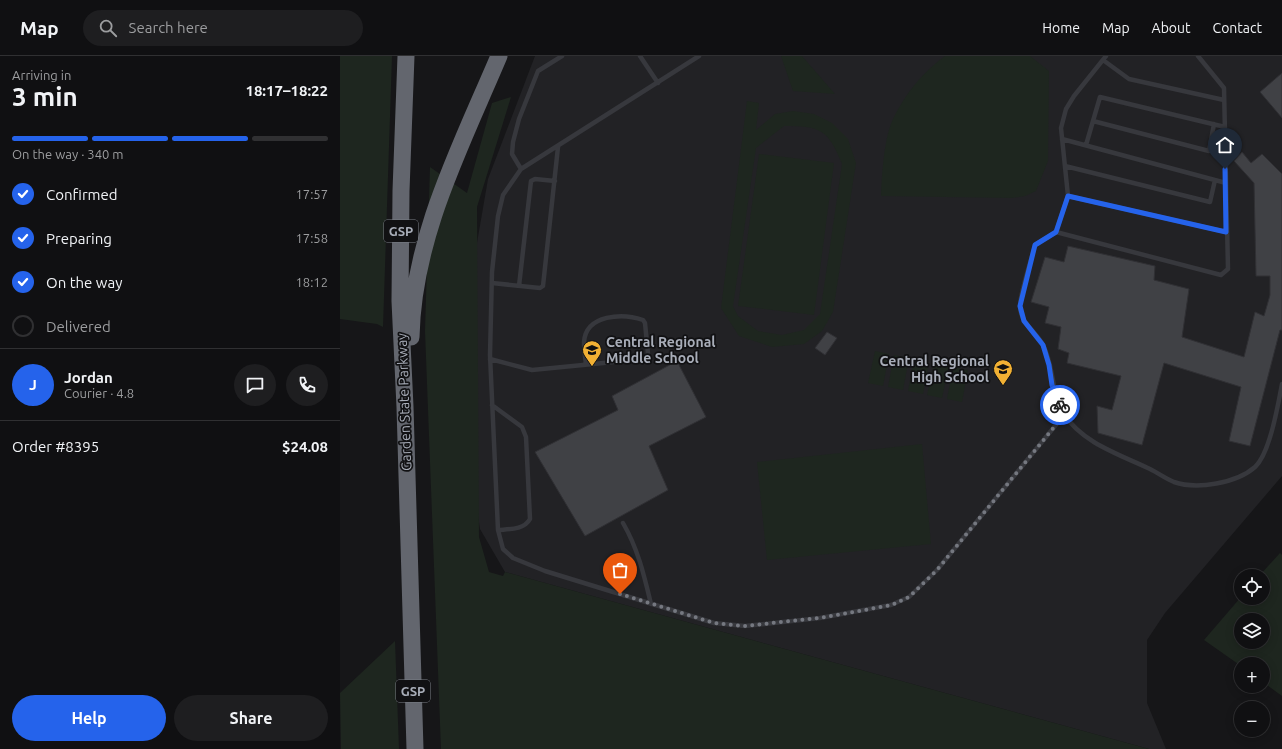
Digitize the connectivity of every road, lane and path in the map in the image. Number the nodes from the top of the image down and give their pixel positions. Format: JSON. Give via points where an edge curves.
{"nodes":[{"id":1,"x":406,"y":56,"type":"edge"},
{"id":2,"x":499,"y":56,"type":"edge"},
{"id":3,"x":562,"y":56,"type":"edge"},
{"id":4,"x":640,"y":56,"type":"edge"},
{"id":5,"x":699,"y":56,"type":"edge"},
{"id":6,"x":1198,"y":56,"type":"edge"},
{"id":7,"x":1104,"y":58,"type":"edge"},
{"id":8,"x":658,"y":83,"type":"junction"},
{"id":9,"x":1224,"y":100,"type":"junction"},
{"id":10,"x":1093,"y":121,"type":"junction"},
{"id":11,"x":1214,"y":124,"type":"junction"},
{"id":12,"x":1225,"y":127,"type":"junction"},
{"id":13,"x":1062,"y":139,"type":"junction"},
{"id":14,"x":1086,"y":145,"type":"junction"},
{"id":15,"x":558,"y":147,"type":"junction"},
{"id":16,"x":1065,"y":166,"type":"junction"},
{"id":17,"x":521,"y":169,"type":"junction"},
{"id":18,"x":555,"y":180,"type":"junction"},
{"id":19,"x":1215,"y":180,"type":"junction"},
{"id":20,"x":1226,"y":182,"type":"junction"},
{"id":21,"x":1068,"y":196,"type":"junction"},
{"id":22,"x":1056,"y":232,"type":"junction"},
{"id":23,"x":1226,"y":232,"type":"junction"},
{"id":24,"x":492,"y":283,"type":"junction"},
{"id":25,"x":519,"y":286,"type":"junction"},
{"id":26,"x":490,"y":359,"type":"junction"},
{"id":27,"x":586,"y":364,"type":"junction"},
{"id":28,"x":1282,"y":384,"type":"edge"},
{"id":29,"x":492,"y":405,"type":"junction"},
{"id":30,"x":405,"y":407,"type":"junction"},
{"id":31,"x":1064,"y":415,"type":"junction"},
{"id":32,"x":623,"y":523,"type":"dead end"},
{"id":33,"x":498,"y":530,"type":"junction"},
{"id":34,"x":651,"y":604,"type":"junction"},
{"id":35,"x":416,"y":749,"type":"edge"}],
"edges":[{"from":1,"to":30,"type":"highway","name":"Garden State Parkway","number":"GSP","via":[[400,301]]},
{"from":2,"to":30,"type":"highway","via":[[438,201],[424,252],[413,312]]},
{"from":3,"to":17,"type":"lane","via":[[538,71],[519,119],[512,154]]},
{"from":4,"to":8,"type":"lane"},
{"from":5,"to":8,"type":"lane"},
{"from":6,"to":9,"type":"lane","via":[[1224,88]]},
{"from":7,"to":9,"type":"lane","via":[[1129,79]]},
{"from":7,"to":13,"type":"lane","via":[[1066,109],[1061,128]]},
{"from":8,"to":15,"type":"lane"},
{"from":9,"to":12,"type":"lane"},
{"from":10,"to":11,"type":"lane","via":[[1100,97]]},
{"from":10,"to":11,"type":"lane","via":[[1209,151]]},
{"from":10,"to":14,"type":"lane"},
{"from":11,"to":12,"type":"lane"},
{"from":12,"to":20,"type":"lane"},
{"from":13,"to":14,"type":"lane"},
{"from":13,"to":16,"type":"lane"},
{"from":14,"to":19,"type":"lane"},
{"from":15,"to":17,"type":"lane"},
{"from":15,"to":18,"type":"lane"},
{"from":16,"to":19,"type":"lane","via":[[1210,202]]},
{"from":16,"to":21,"type":"lane"},
{"from":17,"to":24,"type":"lane","via":[[503,195],[498,216]]},
{"from":18,"to":25,"type":"lane","via":[[531,181]]},
{"from":18,"to":25,"type":"lane","via":[[544,284],[542,288]]},
{"from":19,"to":20,"type":"lane"},
{"from":20,"to":23,"type":"lane"},
{"from":21,"to":22,"type":"lane"},
{"from":21,"to":23,"type":"lane"},
{"from":22,"to":23,"type":"lane","via":[[1221,275],[1228,269]]},
{"from":22,"to":31,"type":"lane","via":[[1035,245],[1020,306],[1024,321],[1043,345],[1052,385]]},
{"from":24,"to":25,"type":"lane"},
{"from":24,"to":26,"type":"lane"},
{"from":26,"to":27,"type":"lane","via":[[532,370]]},
{"from":26,"to":29,"type":"lane"},
{"from":27,"to":27,"type":"lane","via":[[644,359],[648,354],[643,320],[623,315],[603,319],[595,324],[585,337]]},
{"from":28,"to":31,"type":"lane","via":[[1276,414],[1260,461],[1245,474],[1218,483],[1199,485],[1174,482],[1092,442]]},
{"from":29,"to":33,"type":"lane"},
{"from":29,"to":33,"type":"lane","via":[[522,427],[526,432],[527,444],[530,519],[527,524],[520,527]]},
{"from":30,"to":35,"type":"highway","name":"Garden State Parkway","number":"GSP"},
{"from":31,"to":34,"type":"lane","via":[[937,570],[909,597],[892,605],[820,618],[744,626],[714,623]]},
{"from":32,"to":34,"type":"lane","via":[[644,571]]},
{"from":33,"to":34,"type":"lane","via":[[503,549],[513,558],[545,571]]}]}
